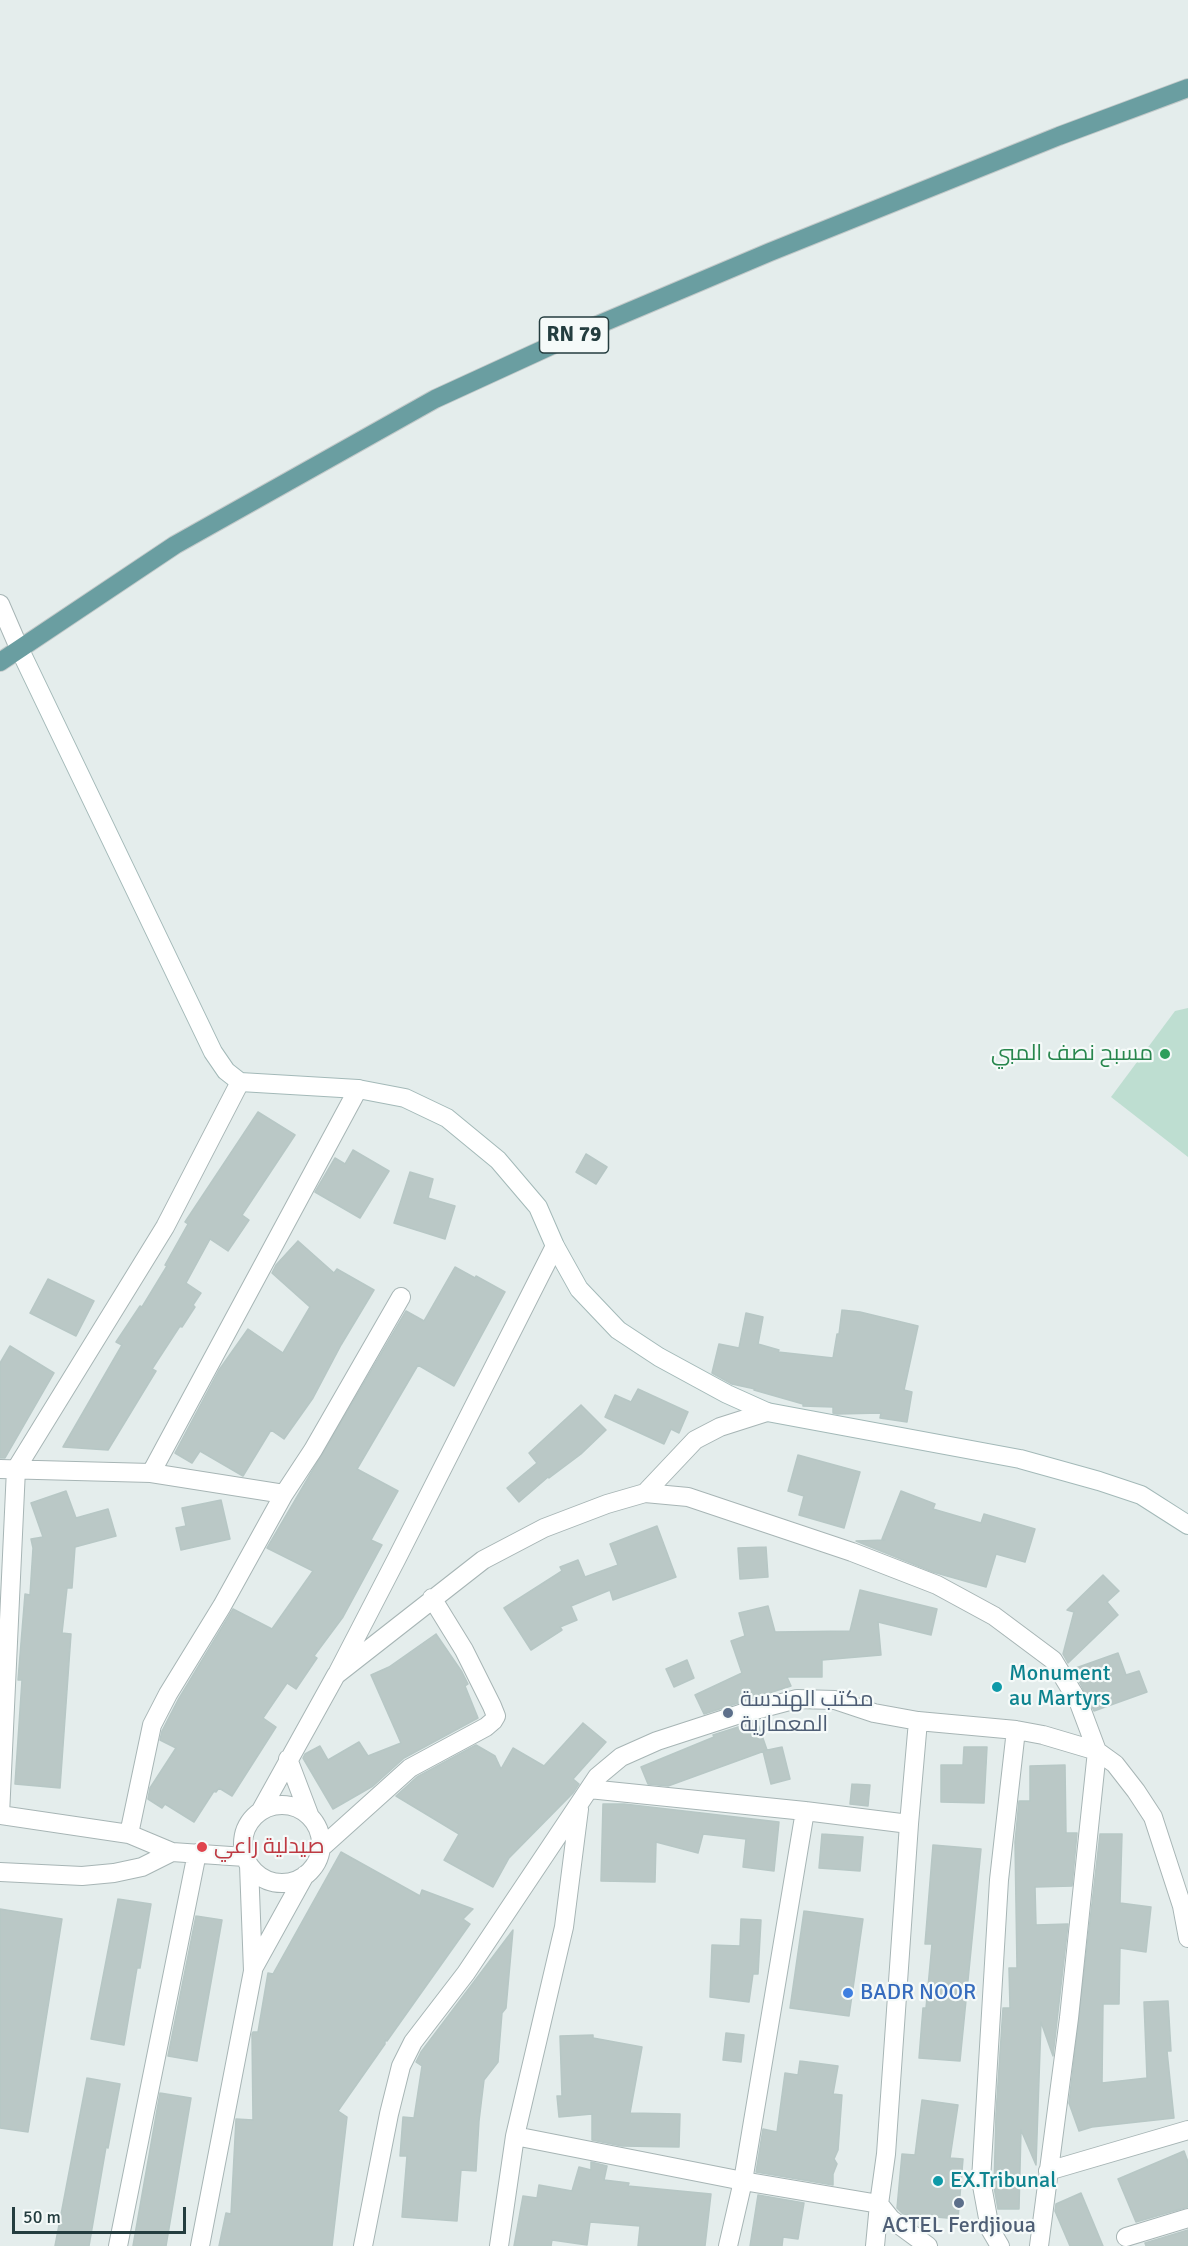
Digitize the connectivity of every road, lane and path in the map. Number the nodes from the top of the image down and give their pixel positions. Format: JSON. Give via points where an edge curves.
{"nodes":[{"id":1,"x":1188,"y":88,"type":"edge"},
{"id":2,"x":0,"y":604,"type":"edge"},
{"id":3,"x":20,"y":648,"type":"junction"},
{"id":4,"x":0,"y":662,"type":"edge"},
{"id":5,"x":240,"y":1082,"type":"junction"},
{"id":6,"x":358,"y":1089,"type":"junction"},
{"id":7,"x":555,"y":1246,"type":"junction"},
{"id":8,"x":401,"y":1297,"type":"dead end"},
{"id":9,"x":767,"y":1412,"type":"junction"},
{"id":10,"x":8,"y":1469,"type":"edge"},
{"id":11,"x":151,"y":1473,"type":"junction"},
{"id":12,"x":645,"y":1493,"type":"junction"},
{"id":13,"x":284,"y":1494,"type":"junction"},
{"id":14,"x":1188,"y":1525,"type":"edge"},
{"id":15,"x":432,"y":1599,"type":"junction"},
{"id":16,"x":336,"y":1675,"type":"junction"},
{"id":17,"x":918,"y":1721,"type":"junction"},
{"id":18,"x":1016,"y":1730,"type":"junction"},
{"id":19,"x":1097,"y":1751,"type":"junction"},
{"id":20,"x":288,"y":1759,"type":"junction"},
{"id":21,"x":584,"y":1797,"type":"junction"},
{"id":22,"x":805,"y":1811,"type":"junction"},
{"id":23,"x":260,"y":1812,"type":"junction"},
{"id":24,"x":0,"y":1815,"type":"edge"},
{"id":25,"x":310,"y":1817,"type":"junction"},
{"id":26,"x":909,"y":1824,"type":"junction"},
{"id":27,"x":129,"y":1834,"type":"junction"},
{"id":28,"x":321,"y":1848,"type":"junction"},
{"id":29,"x":172,"y":1852,"type":"junction"},
{"id":30,"x":197,"y":1853,"type":"junction"},
{"id":31,"x":247,"y":1861,"type":"junction"},
{"id":32,"x":0,"y":1872,"type":"edge"},
{"id":33,"x":305,"y":1875,"type":"junction"},
{"id":34,"x":1188,"y":1938,"type":"edge"},
{"id":35,"x":253,"y":1971,"type":"junction"},
{"id":36,"x":1188,"y":2130,"type":"edge"},
{"id":37,"x":515,"y":2136,"type":"junction"},
{"id":38,"x":1048,"y":2170,"type":"junction"},
{"id":39,"x":743,"y":2181,"type":"junction"},
{"id":40,"x":879,"y":2204,"type":"junction"},
{"id":41,"x":1188,"y":2218,"type":"edge"},
{"id":42,"x":1126,"y":2237,"type":"dead end"},
{"id":43,"x":118,"y":2246,"type":"edge"},
{"id":44,"x":200,"y":2246,"type":"edge"},
{"id":45,"x":363,"y":2246,"type":"edge"},
{"id":46,"x":499,"y":2246,"type":"edge"},
{"id":47,"x":728,"y":2246,"type":"edge"},
{"id":48,"x":875,"y":2246,"type":"edge"},
{"id":49,"x":928,"y":2246,"type":"edge"},
{"id":50,"x":1000,"y":2246,"type":"edge"},
{"id":51,"x":1039,"y":2246,"type":"edge"}],
"edges":[{"from":1,"to":3,"type":"main road","number":"RN 79","via":[[770,252],[435,399],[175,545]]},
{"from":2,"to":3,"type":"street"},
{"from":3,"to":4,"type":"main road","number":"RN 79"},
{"from":3,"to":5,"type":"street","via":[[213,1052],[226,1071]]},
{"from":5,"to":6,"type":"street"},
{"from":5,"to":10,"type":"street","via":[[165,1227]]},
{"from":6,"to":7,"type":"street","via":[[405,1098],[447,1118],[498,1160],[538,1207]]},
{"from":6,"to":11,"type":"street"},
{"from":7,"to":9,"type":"street","via":[[579,1289],[618,1330],[659,1357]]},
{"from":7,"to":16,"type":"street"},
{"from":8,"to":13,"type":"street"},
{"from":9,"to":12,"type":"street","via":[[695,1440]]},
{"from":9,"to":14,"type":"street","via":[[1020,1459],[1141,1495]]},
{"from":10,"to":11,"type":"street"},
{"from":10,"to":24,"type":"street"},
{"from":11,"to":13,"type":"street"},
{"from":12,"to":15,"type":"street","via":[[544,1528],[483,1560]]},
{"from":12,"to":19,"type":"street","via":[[688,1497],[852,1552],[938,1585],[994,1616],[1053,1660],[1079,1703]]},
{"from":13,"to":27,"type":"street","via":[[152,1725]]},
{"from":15,"to":16,"type":"street"},
{"from":15,"to":28,"type":"street","via":[[464,1650],[496,1716],[486,1727],[410,1768]]},
{"from":16,"to":20,"type":"street"},
{"from":17,"to":18,"type":"street"},
{"from":17,"to":21,"type":"street","via":[[874,1713],[835,1700],[797,1699],[657,1741],[621,1757],[597,1778]]},
{"from":17,"to":26,"type":"street"},
{"from":18,"to":19,"type":"street"},
{"from":18,"to":50,"type":"street","via":[[999,1880],[981,2180],[990,2229]]},
{"from":19,"to":34,"type":"street","via":[[1115,1764],[1153,1817],[1182,1906]]},
{"from":19,"to":38,"type":"street","via":[[1069,2018]]},
{"from":20,"to":23,"type":"street"},
{"from":20,"to":25,"type":"street"},
{"from":21,"to":22,"type":"street"},
{"from":21,"to":37,"type":"street","via":[[564,1927]]},
{"from":21,"to":45,"type":"street","via":[[466,1973],[413,2042],[401,2066]]},
{"from":22,"to":26,"type":"street"},
{"from":22,"to":39,"type":"street"},
{"from":23,"to":25,"type":"street","via":[[280,1805],[291,1806]]},
{"from":23,"to":31,"type":"street","via":[[246,1827],[243,1837]]},
{"from":24,"to":27,"type":"street"},
{"from":25,"to":28,"type":"street","via":[[319,1832]]},
{"from":26,"to":40,"type":"street","via":[[886,2154]]},
{"from":27,"to":29,"type":"street"},
{"from":28,"to":33,"type":"street","via":[[318,1859]]},
{"from":29,"to":30,"type":"street"},
{"from":29,"to":32,"type":"street","via":[[142,1867],[114,1873],[82,1876]]},
{"from":30,"to":31,"type":"street"},
{"from":30,"to":43,"type":"street"},
{"from":31,"to":33,"type":"street","via":[[260,1876],[275,1882],[291,1882]]},
{"from":31,"to":35,"type":"street"},
{"from":33,"to":35,"type":"street"},
{"from":35,"to":44,"type":"street"},
{"from":36,"to":38,"type":"street"},
{"from":37,"to":39,"type":"street"},
{"from":37,"to":46,"type":"street"},
{"from":38,"to":51,"type":"street"},
{"from":39,"to":40,"type":"street"},
{"from":39,"to":47,"type":"street"},
{"from":40,"to":48,"type":"street"},
{"from":40,"to":49,"type":"street","via":[[891,2219]]},
{"from":41,"to":42,"type":"street"}]}
